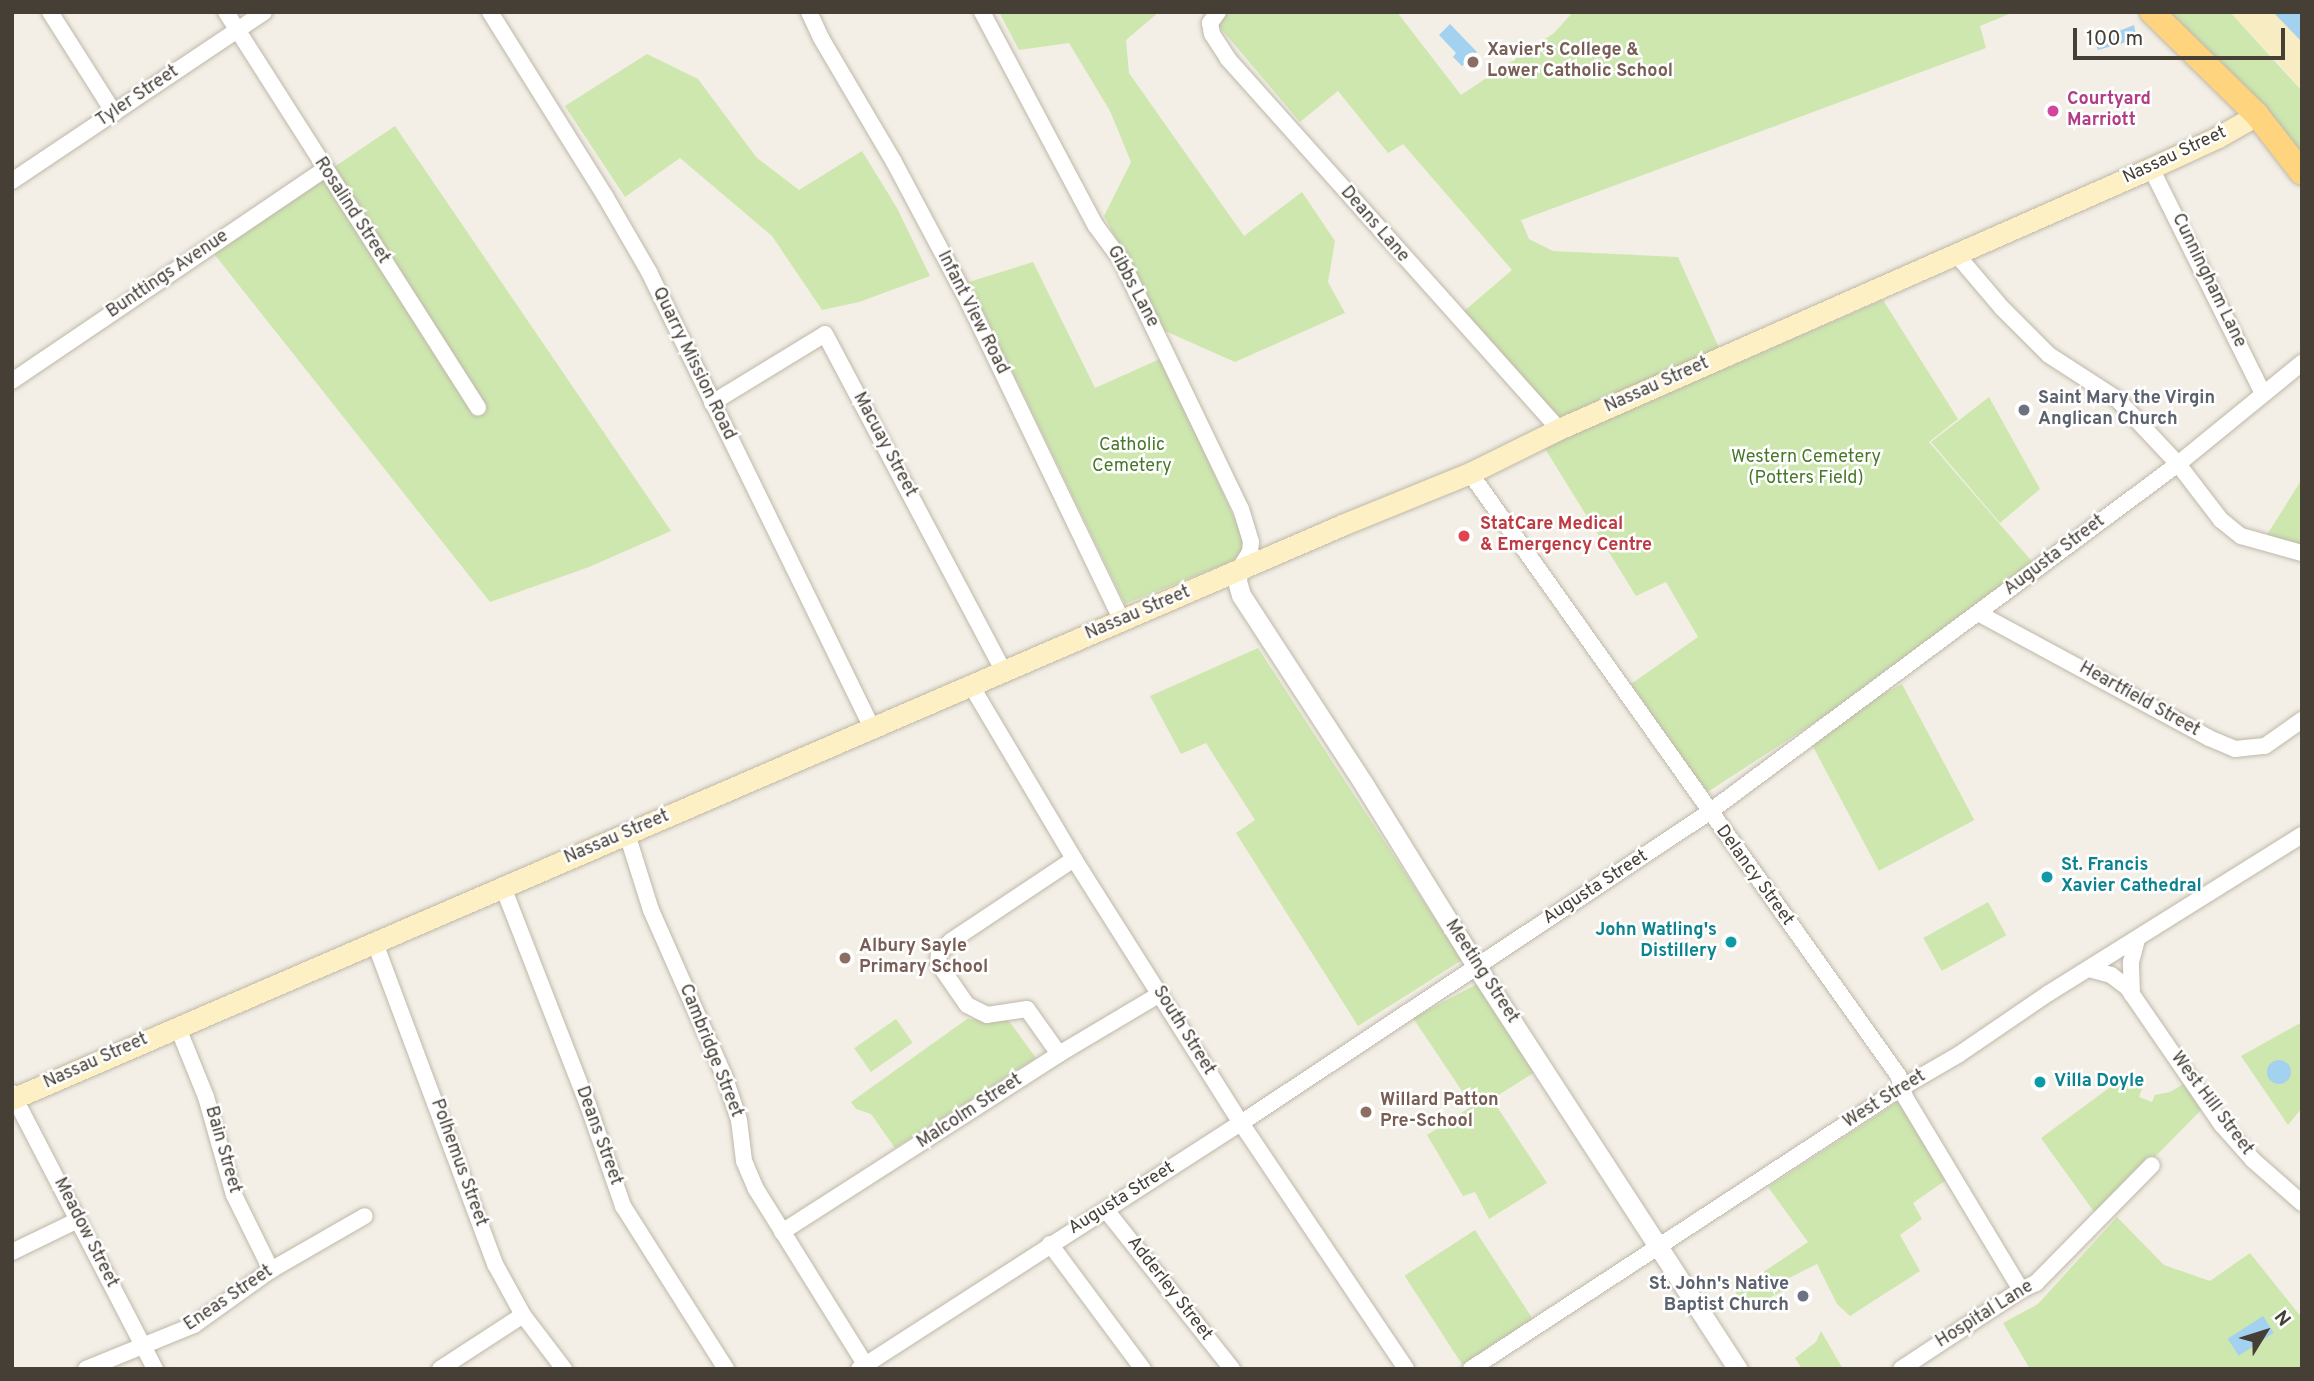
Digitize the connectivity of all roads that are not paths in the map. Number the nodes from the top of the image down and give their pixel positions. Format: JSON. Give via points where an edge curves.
{"nodes":[{"id":1,"x":50,"y":12,"type":"edge"},
{"id":2,"x":226,"y":12,"type":"edge"},
{"id":3,"x":264,"y":12,"type":"edge"},
{"id":4,"x":490,"y":12,"type":"edge"},
{"id":5,"x":809,"y":12,"type":"edge"},
{"id":6,"x":982,"y":12,"type":"edge"},
{"id":7,"x":1217,"y":12,"type":"edge"},
{"id":8,"x":2152,"y":12,"type":"edge"},
{"id":9,"x":238,"y":30,"type":"junction"},
{"id":10,"x":114,"y":113,"type":"junction"},
{"id":11,"x":2257,"y":115,"type":"junction"},
{"id":12,"x":2151,"y":168,"type":"junction"},
{"id":13,"x":324,"y":170,"type":"junction"},
{"id":14,"x":2302,"y":173,"type":"edge"},
{"id":15,"x":12,"y":181,"type":"edge"},
{"id":16,"x":1957,"y":255,"type":"junction"},
{"id":17,"x":2302,"y":363,"type":"edge"},
{"id":18,"x":12,"y":381,"type":"edge"},
{"id":19,"x":2263,"y":394,"type":"junction"},
{"id":20,"x":712,"y":403,"type":"junction"},
{"id":21,"x":478,"y":408,"type":"dead end"},
{"id":22,"x":1559,"y":429,"type":"junction"},
{"id":23,"x":2178,"y":464,"type":"junction"},
{"id":24,"x":1469,"y":473,"type":"junction"},
{"id":25,"x":2302,"y":553,"type":"edge"},
{"id":26,"x":1238,"y":571,"type":"junction"},
{"id":27,"x":1978,"y":613,"type":"junction"},
{"id":28,"x":1122,"y":621,"type":"junction"},
{"id":29,"x":1004,"y":672,"type":"junction"},
{"id":30,"x":972,"y":687,"type":"junction"},
{"id":31,"x":2302,"y":720,"type":"edge"},
{"id":32,"x":872,"y":728,"type":"junction"},
{"id":33,"x":1708,"y":813,"type":"junction"},
{"id":34,"x":626,"y":834,"type":"junction"},
{"id":35,"x":2302,"y":835,"type":"edge"},
{"id":36,"x":1074,"y":859,"type":"junction"},
{"id":37,"x":503,"y":887,"type":"junction"},
{"id":38,"x":2137,"y":940,"type":"junction"},
{"id":39,"x":375,"y":943,"type":"junction"},
{"id":40,"x":1476,"y":966,"type":"junction"},
{"id":41,"x":2089,"y":970,"type":"junction"},
{"id":42,"x":1160,"y":994,"type":"junction"},
{"id":43,"x":2133,"y":995,"type":"junction"},
{"id":44,"x":178,"y":1028,"type":"junction"},
{"id":45,"x":1059,"y":1054,"type":"junction"},
{"id":46,"x":1901,"y":1087,"type":"junction"},
{"id":47,"x":13,"y":1096,"type":"edge"},
{"id":48,"x":1241,"y":1123,"type":"junction"},
{"id":49,"x":2152,"y":1165,"type":"dead end"},
{"id":50,"x":2302,"y":1203,"type":"edge"},
{"id":51,"x":1105,"y":1210,"type":"junction"},
{"id":52,"x":365,"y":1216,"type":"dead end"},
{"id":53,"x":78,"y":1220,"type":"junction"},
{"id":54,"x":782,"y":1232,"type":"junction"},
{"id":55,"x":1051,"y":1244,"type":"junction"},
{"id":56,"x":1659,"y":1247,"type":"junction"},
{"id":57,"x":12,"y":1252,"type":"edge"},
{"id":58,"x":271,"y":1270,"type":"junction"},
{"id":59,"x":2021,"y":1290,"type":"junction"},
{"id":60,"x":523,"y":1315,"type":"junction"},
{"id":61,"x":144,"y":1347,"type":"junction"},
{"id":62,"x":864,"y":1367,"type":"edge"},
{"id":63,"x":86,"y":1369,"type":"edge"},
{"id":64,"x":155,"y":1369,"type":"edge"},
{"id":65,"x":440,"y":1369,"type":"edge"},
{"id":66,"x":564,"y":1369,"type":"edge"},
{"id":67,"x":726,"y":1369,"type":"edge"},
{"id":68,"x":1143,"y":1369,"type":"edge"},
{"id":69,"x":1231,"y":1369,"type":"edge"},
{"id":70,"x":1406,"y":1369,"type":"edge"},
{"id":71,"x":1471,"y":1369,"type":"edge"},
{"id":72,"x":1738,"y":1369,"type":"edge"},
{"id":73,"x":1901,"y":1369,"type":"edge"}],
"edges":[{"from":1,"to":10,"type":"street"},
{"from":2,"to":9,"type":"street","name":"Rosalind Street"},
{"from":3,"to":9,"type":"street","name":"Tyler Street"},
{"from":4,"to":20,"type":"street","name":"Quarry Mission Road","via":[[624,228]]},
{"from":5,"to":28,"type":"street","name":"Infant View Road","via":[[969,303]]},
{"from":6,"to":26,"type":"street","name":"Gibbs Lane","via":[[1097,226],[1121,260],[1241,509],[1251,542]]},
{"from":7,"to":22,"type":"street","name":"Deans Lane","via":[[1210,23],[1212,34],[1228,59]]},
{"from":8,"to":11,"type":"highway"},
{"from":9,"to":10,"type":"street","name":"Tyler Street"},
{"from":9,"to":13,"type":"street","name":"Rosalind Street"},
{"from":10,"to":15,"type":"street","name":"Tyler Street"},
{"from":11,"to":12,"type":"main road","name":"Nassau Street"},
{"from":11,"to":14,"type":"highway"},
{"from":12,"to":16,"type":"main road","name":"Nassau Street"},
{"from":12,"to":19,"type":"street","name":"Cunningham Lane"},
{"from":13,"to":18,"type":"street","name":"Bunttings Avenue"},
{"from":13,"to":21,"type":"street","name":"Rosalind Street"},
{"from":16,"to":22,"type":"main road","name":"Nassau Street"},
{"from":16,"to":23,"type":"street","via":[[2049,355],[2117,399]]},
{"from":17,"to":19,"type":"street","name":"Augusta Street"},
{"from":19,"to":23,"type":"street","name":"Augusta Street"},
{"from":20,"to":29,"type":"street","name":"Macuay Street","via":[[825,334]]},
{"from":20,"to":32,"type":"street","name":"Quarry Mission Road"},
{"from":22,"to":24,"type":"main road","name":"Nassau Street"},
{"from":23,"to":25,"type":"street","via":[[2221,520],[2241,536]]},
{"from":23,"to":27,"type":"street","name":"Augusta Street"},
{"from":24,"to":26,"type":"main road","name":"Nassau Street"},
{"from":24,"to":33,"type":"street","name":"Delancy Street"},
{"from":26,"to":28,"type":"main road","name":"Nassau Street"},
{"from":26,"to":40,"type":"street","name":"Meeting Street","via":[[1241,595]]},
{"from":27,"to":31,"type":"street","name":"Heartfield Street","via":[[2235,749],[2265,746]]},
{"from":27,"to":33,"type":"street","name":"Augusta Street"},
{"from":28,"to":29,"type":"main road","name":"Nassau Street"},
{"from":29,"to":30,"type":"main road","name":"Nassau Street"},
{"from":30,"to":32,"type":"main road","name":"Nassau Street"},
{"from":30,"to":36,"type":"street","name":"South Street"},
{"from":32,"to":34,"type":"main road","name":"Nassau Street"},
{"from":33,"to":40,"type":"street","name":"Augusta Street"},
{"from":33,"to":46,"type":"street","name":"Delancy Street","via":[[1898,1075]]},
{"from":34,"to":37,"type":"main road","name":"Nassau Street"},
{"from":34,"to":54,"type":"street","name":"Cambridge Street","via":[[651,910],[724,1078],[739,1120],[744,1161]]},
{"from":35,"to":38,"type":"street","name":"West Street"},
{"from":36,"to":42,"type":"street","name":"South Street"},
{"from":36,"to":45,"type":"street","via":[[951,941],[939,953],[938,963],[967,1005],[987,1015],[1027,1009]]},
{"from":37,"to":39,"type":"main road","name":"Nassau Street"},
{"from":37,"to":67,"type":"street","name":"Deans Street","via":[[623,1206]]},
{"from":38,"to":41,"type":"street","name":"West Street"},
{"from":38,"to":43,"type":"street","via":[[2131,962]]},
{"from":39,"to":44,"type":"main road","name":"Nassau Street"},
{"from":39,"to":60,"type":"street","name":"Polhemus Street","via":[[495,1264]]},
{"from":40,"to":48,"type":"street","name":"Augusta Street"},
{"from":40,"to":56,"type":"street","name":"Meeting Street"},
{"from":41,"to":43,"type":"street","name":"West Hill Street","via":[[2111,975]]},
{"from":41,"to":46,"type":"street","name":"West Street"},
{"from":42,"to":45,"type":"street","name":"Malcolm Street"},
{"from":42,"to":48,"type":"street","name":"South Street"},
{"from":43,"to":50,"type":"street","name":"West Hill Street","via":[[2222,1125]]},
{"from":44,"to":47,"type":"main road","name":"Nassau Street"},
{"from":44,"to":58,"type":"street","name":"Bain Street","via":[[206,1097],[234,1195]]},
{"from":45,"to":54,"type":"street","name":"Malcolm Street"},
{"from":46,"to":56,"type":"street","name":"West Street"},
{"from":46,"to":59,"type":"street","name":"Delancy Street"},
{"from":47,"to":53,"type":"street","name":"Meadow Street"},
{"from":48,"to":51,"type":"street","name":"Augusta Street"},
{"from":48,"to":70,"type":"street","name":"South Street"},
{"from":49,"to":59,"type":"street","name":"Hospital Lane","via":[[2036,1283]]},
{"from":51,"to":55,"type":"street","name":"Augusta Street"},
{"from":51,"to":69,"type":"street","name":"Adderley Street"},
{"from":52,"to":58,"type":"street","name":"Eneas Street"},
{"from":53,"to":57,"type":"street"},
{"from":53,"to":61,"type":"street","name":"Meadow Street"},
{"from":54,"to":62,"type":"street","name":"Cambridge Street"},
{"from":55,"to":62,"type":"street","name":"Augusta Street"},
{"from":55,"to":68,"type":"street"},
{"from":56,"to":71,"type":"street","name":"West Street"},
{"from":56,"to":72,"type":"street","name":"Meeting Street"},
{"from":58,"to":61,"type":"street","name":"Eneas Street","via":[[194,1325]]},
{"from":59,"to":73,"type":"street","name":"Hospital Lane"},
{"from":60,"to":65,"type":"street"},
{"from":60,"to":66,"type":"street","name":"Polhemus Street"},
{"from":61,"to":63,"type":"street","name":"Eneas Street"},
{"from":61,"to":64,"type":"street","name":"Meadow Street"}]}
